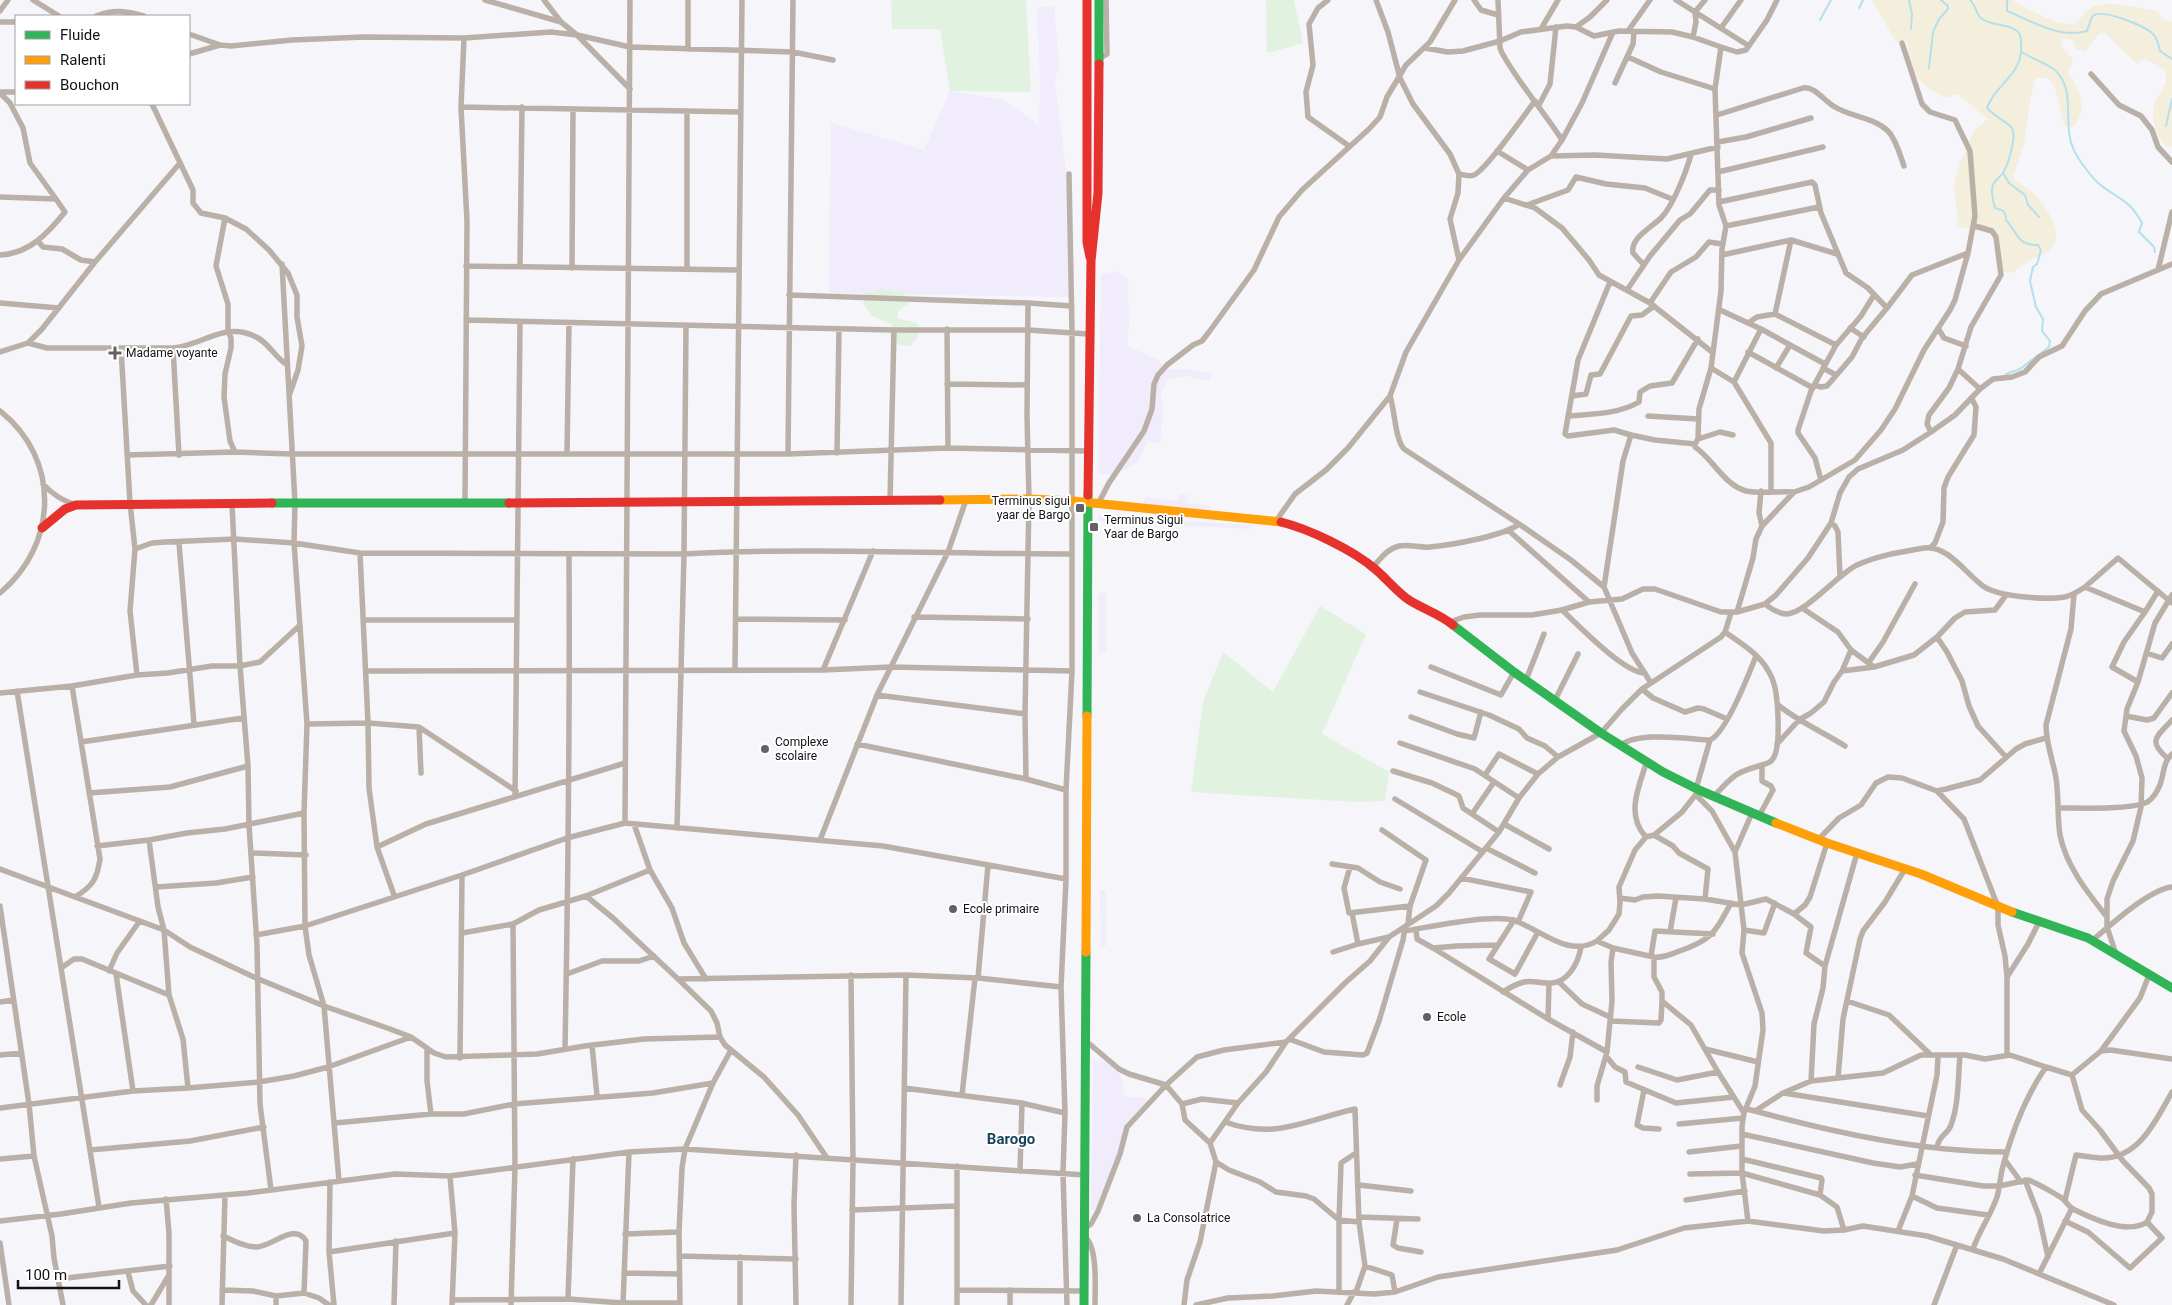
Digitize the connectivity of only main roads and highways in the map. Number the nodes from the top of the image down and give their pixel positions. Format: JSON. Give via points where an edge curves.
{"nodes":[{"id":1,"x":1088,"y":0,"type":"edge"},
{"id":2,"x":1099,"y":0,"type":"edge"},
{"id":3,"x":1091,"y":261,"type":"junction"},
{"id":4,"x":1088,"y":502,"type":"junction"},
{"id":5,"x":42,"y":528,"type":"road end"},
{"id":6,"x":2172,"y":988,"type":"edge"},
{"id":7,"x":1084,"y":1305,"type":"edge"}],
"edges":[{"from":1,"to":3,"type":"main road","via":[[1086,242]]},
{"from":2,"to":3,"type":"main road","via":[[1098,193]]},
{"from":3,"to":4,"type":"main road"},
{"from":4,"to":5,"type":"main road","via":[[1029,499],[76,505],[65,509]]},
{"from":4,"to":6,"type":"main road","via":[[1276,520],[1300,527],[1373,567],[1409,600],[1450,622],[1601,733],[1697,791],[1823,842],[1905,869],[1998,907],[2093,940]]},
{"from":4,"to":7,"type":"main road"}]}
